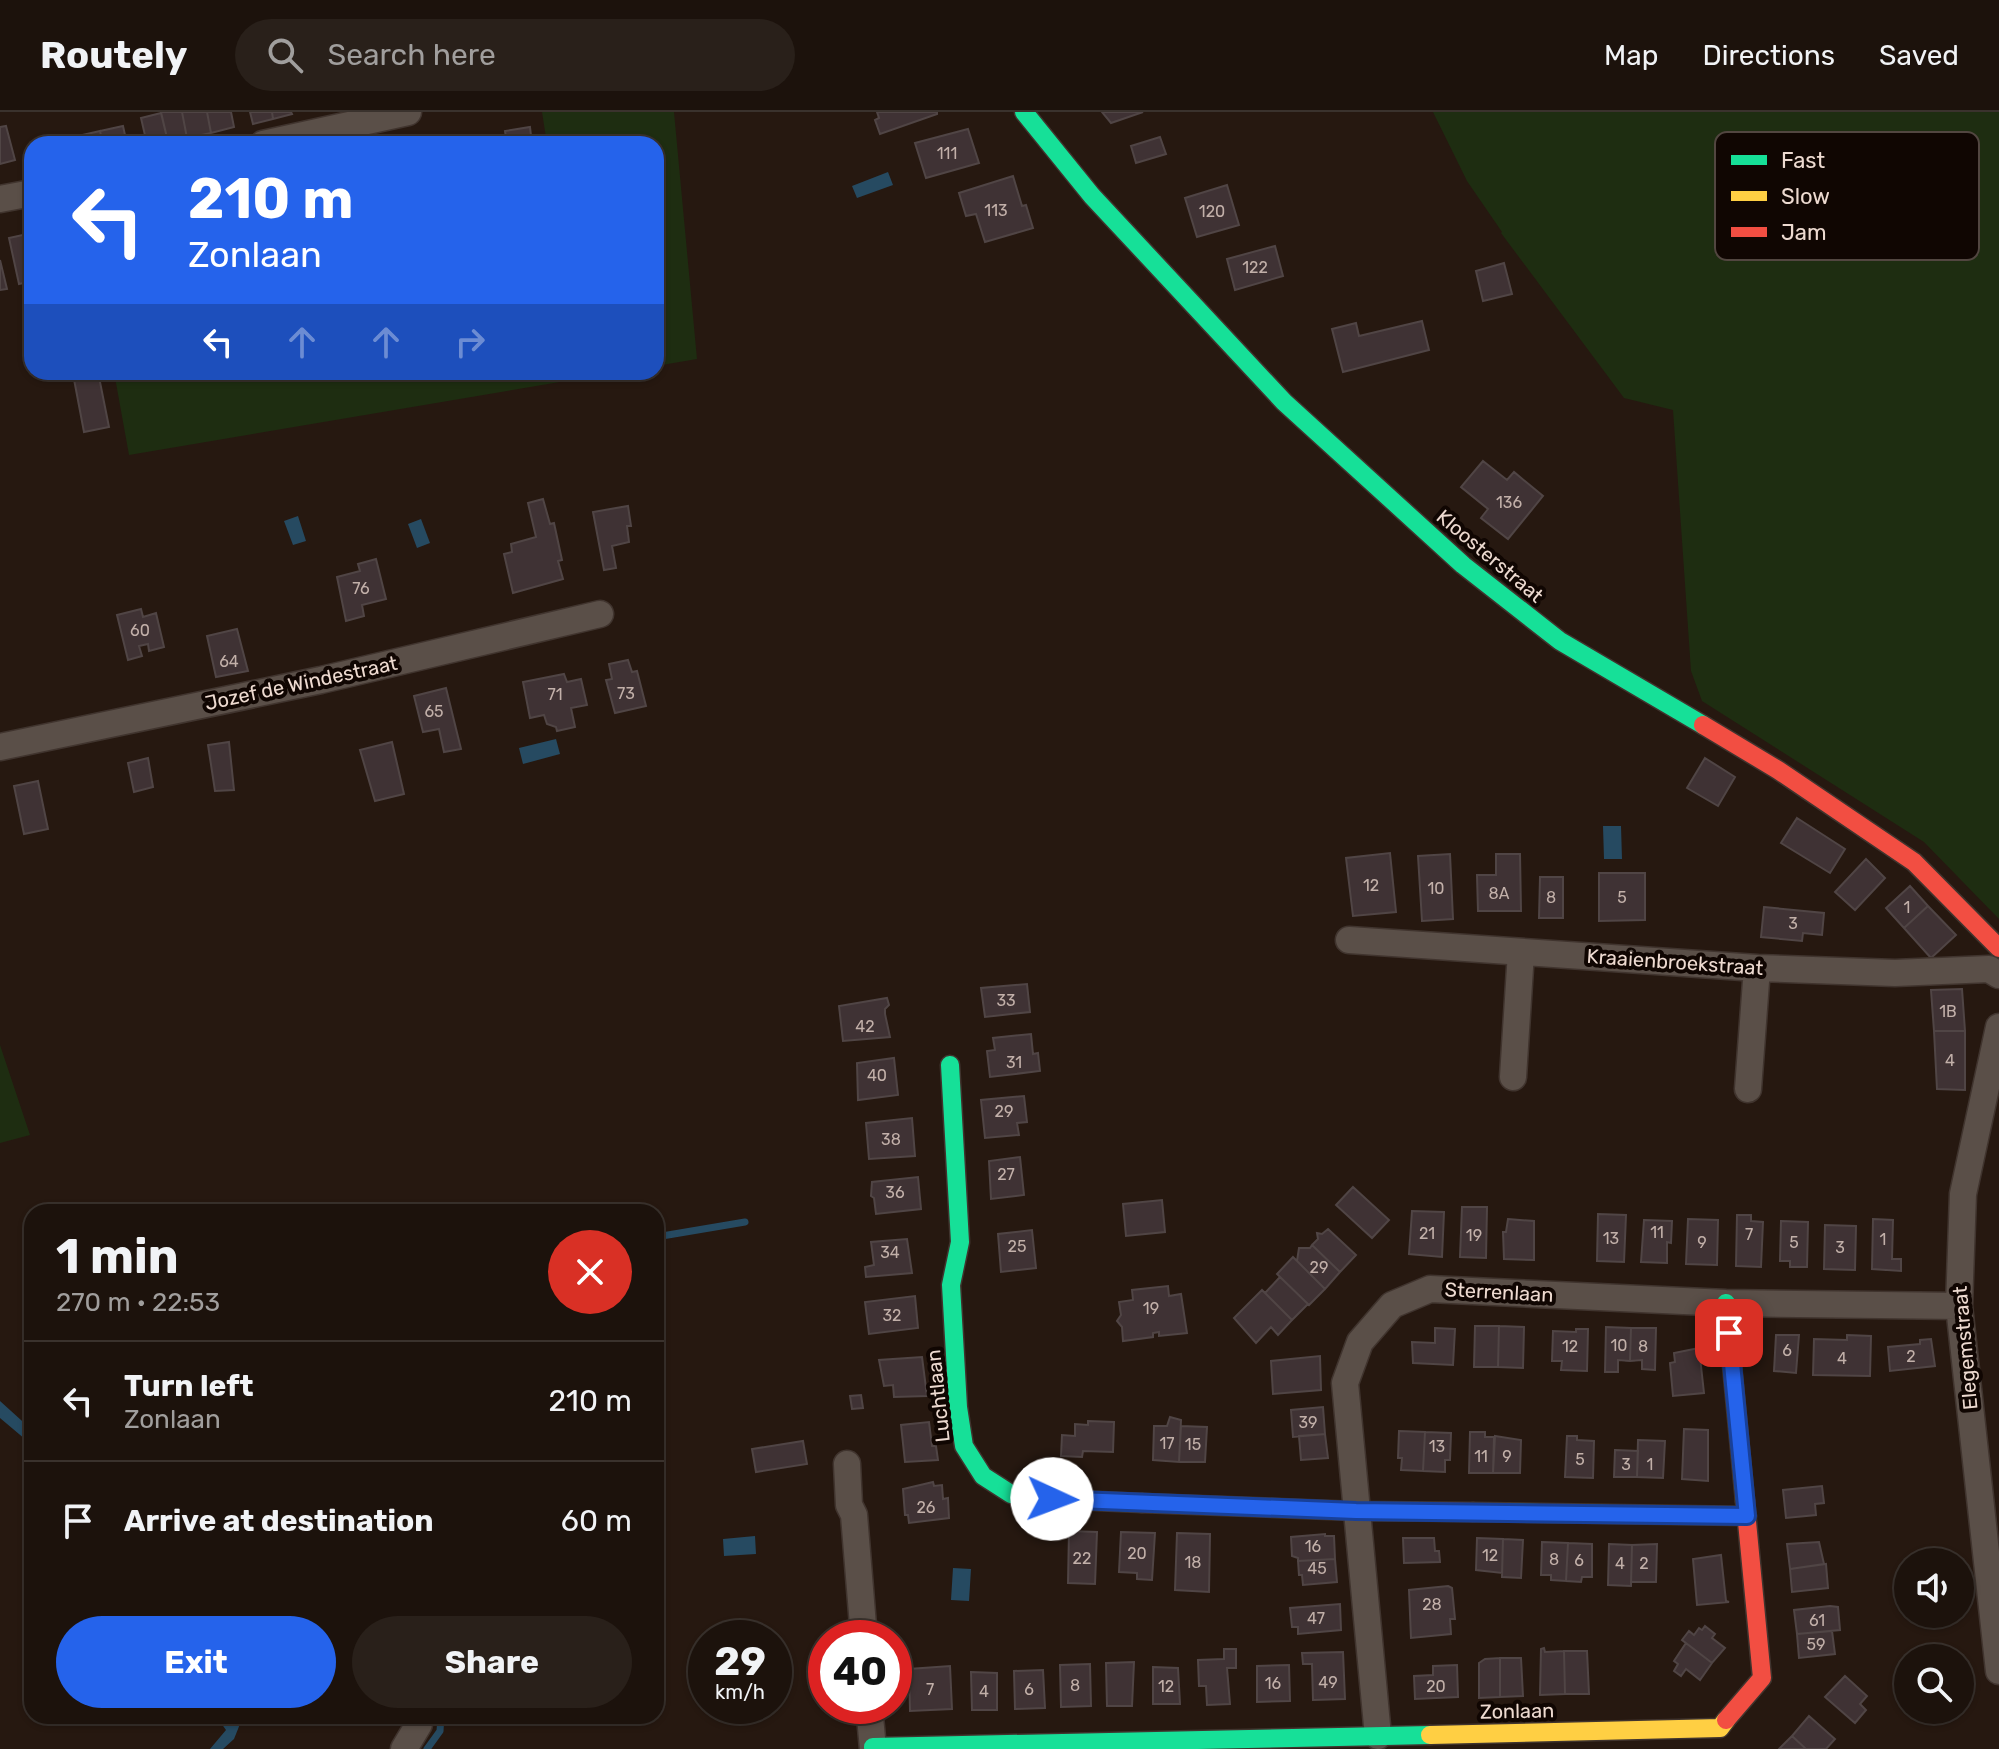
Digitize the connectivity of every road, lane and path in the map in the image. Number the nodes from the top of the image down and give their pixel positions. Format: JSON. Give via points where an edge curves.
{"nodes":[{"id":1,"x":408,"y":112,"type":"edge"},
{"id":2,"x":1024,"y":112,"type":"edge"},
{"id":3,"x":299,"y":136,"type":"edge"},
{"id":4,"x":24,"y":194,"type":"edge"},
{"id":5,"x":0,"y":199,"type":"edge"},
{"id":6,"x":600,"y":614,"type":"dead end"},
{"id":7,"x":0,"y":747,"type":"edge"},
{"id":8,"x":1349,"y":940,"type":"dead end"},
{"id":9,"x":1999,"y":948,"type":"edge"},
{"id":10,"x":1521,"y":952,"type":"junction"},
{"id":11,"x":1757,"y":968,"type":"junction"},
{"id":12,"x":1999,"y":975,"type":"edge"},
{"id":13,"x":1999,"y":1027,"type":"edge"},
{"id":14,"x":950,"y":1065,"type":"dead end"},
{"id":15,"x":1513,"y":1077,"type":"dead end"},
{"id":16,"x":1748,"y":1089,"type":"dead end"},
{"id":17,"x":1726,"y":1303,"type":"junction"},
{"id":18,"x":1959,"y":1306,"type":"junction"},
{"id":19,"x":847,"y":1464,"type":"dead end"},
{"id":20,"x":1356,"y":1511,"type":"junction"},
{"id":21,"x":1747,"y":1516,"type":"junction"},
{"id":22,"x":863,"y":1620,"type":"edge"},
{"id":23,"x":1999,"y":1671,"type":"edge"},
{"id":24,"x":419,"y":1724,"type":"edge"},
{"id":25,"x":871,"y":1724,"type":"edge"},
{"id":26,"x":1378,"y":1736,"type":"junction"},
{"id":27,"x":873,"y":1748,"type":"edge"},
{"id":28,"x":404,"y":1749,"type":"edge"}],
"edges":[{"from":1,"to":3,"type":"street"},
{"from":2,"to":9,"type":"street","name":"Kloosterstraat","via":[[1092,196],[1284,402],[1463,565],[1560,641],[1778,770],[1914,862]]},
{"from":4,"to":5,"type":"street"},
{"from":6,"to":7,"type":"street","name":"Jozef de Windestraat","via":[[321,680]]},
{"from":8,"to":10,"type":"street","name":"Kraaienbroekstraat"},
{"from":10,"to":11,"type":"street","name":"Kraaienbroekstraat"},
{"from":10,"to":15,"type":"street"},
{"from":11,"to":12,"type":"street","name":"Kraaienbroekstraat","via":[[1895,973],[1989,969]]},
{"from":11,"to":16,"type":"street"},
{"from":13,"to":18,"type":"street","name":"Elegemstraat","via":[[1963,1194]]},
{"from":14,"to":20,"type":"street","name":"Luchtlaan","via":[[960,1242],[951,1285],[958,1407],[964,1446],[983,1476],[1011,1494],[1052,1499]]},
{"from":17,"to":18,"type":"street","name":"Sterrenlaan"},
{"from":17,"to":20,"type":"street","name":"Sterrenlaan","via":[[1430,1289],[1392,1305],[1360,1342],[1345,1383]]},
{"from":17,"to":21,"type":"street","name":"Zonlaan"},
{"from":18,"to":23,"type":"street","name":"Elegemstraat"},
{"from":19,"to":22,"type":"street"},
{"from":20,"to":21,"type":"street","name":"Luchtlaan"},
{"from":20,"to":26,"type":"street","name":"Sterrenlaan"},
{"from":21,"to":26,"type":"street","name":"Zonlaan","via":[[1762,1678],[1720,1728]]},
{"from":24,"to":28,"type":"street"},
{"from":25,"to":27,"type":"street"},
{"from":26,"to":27,"type":"street","name":"Zonlaan"}]}
